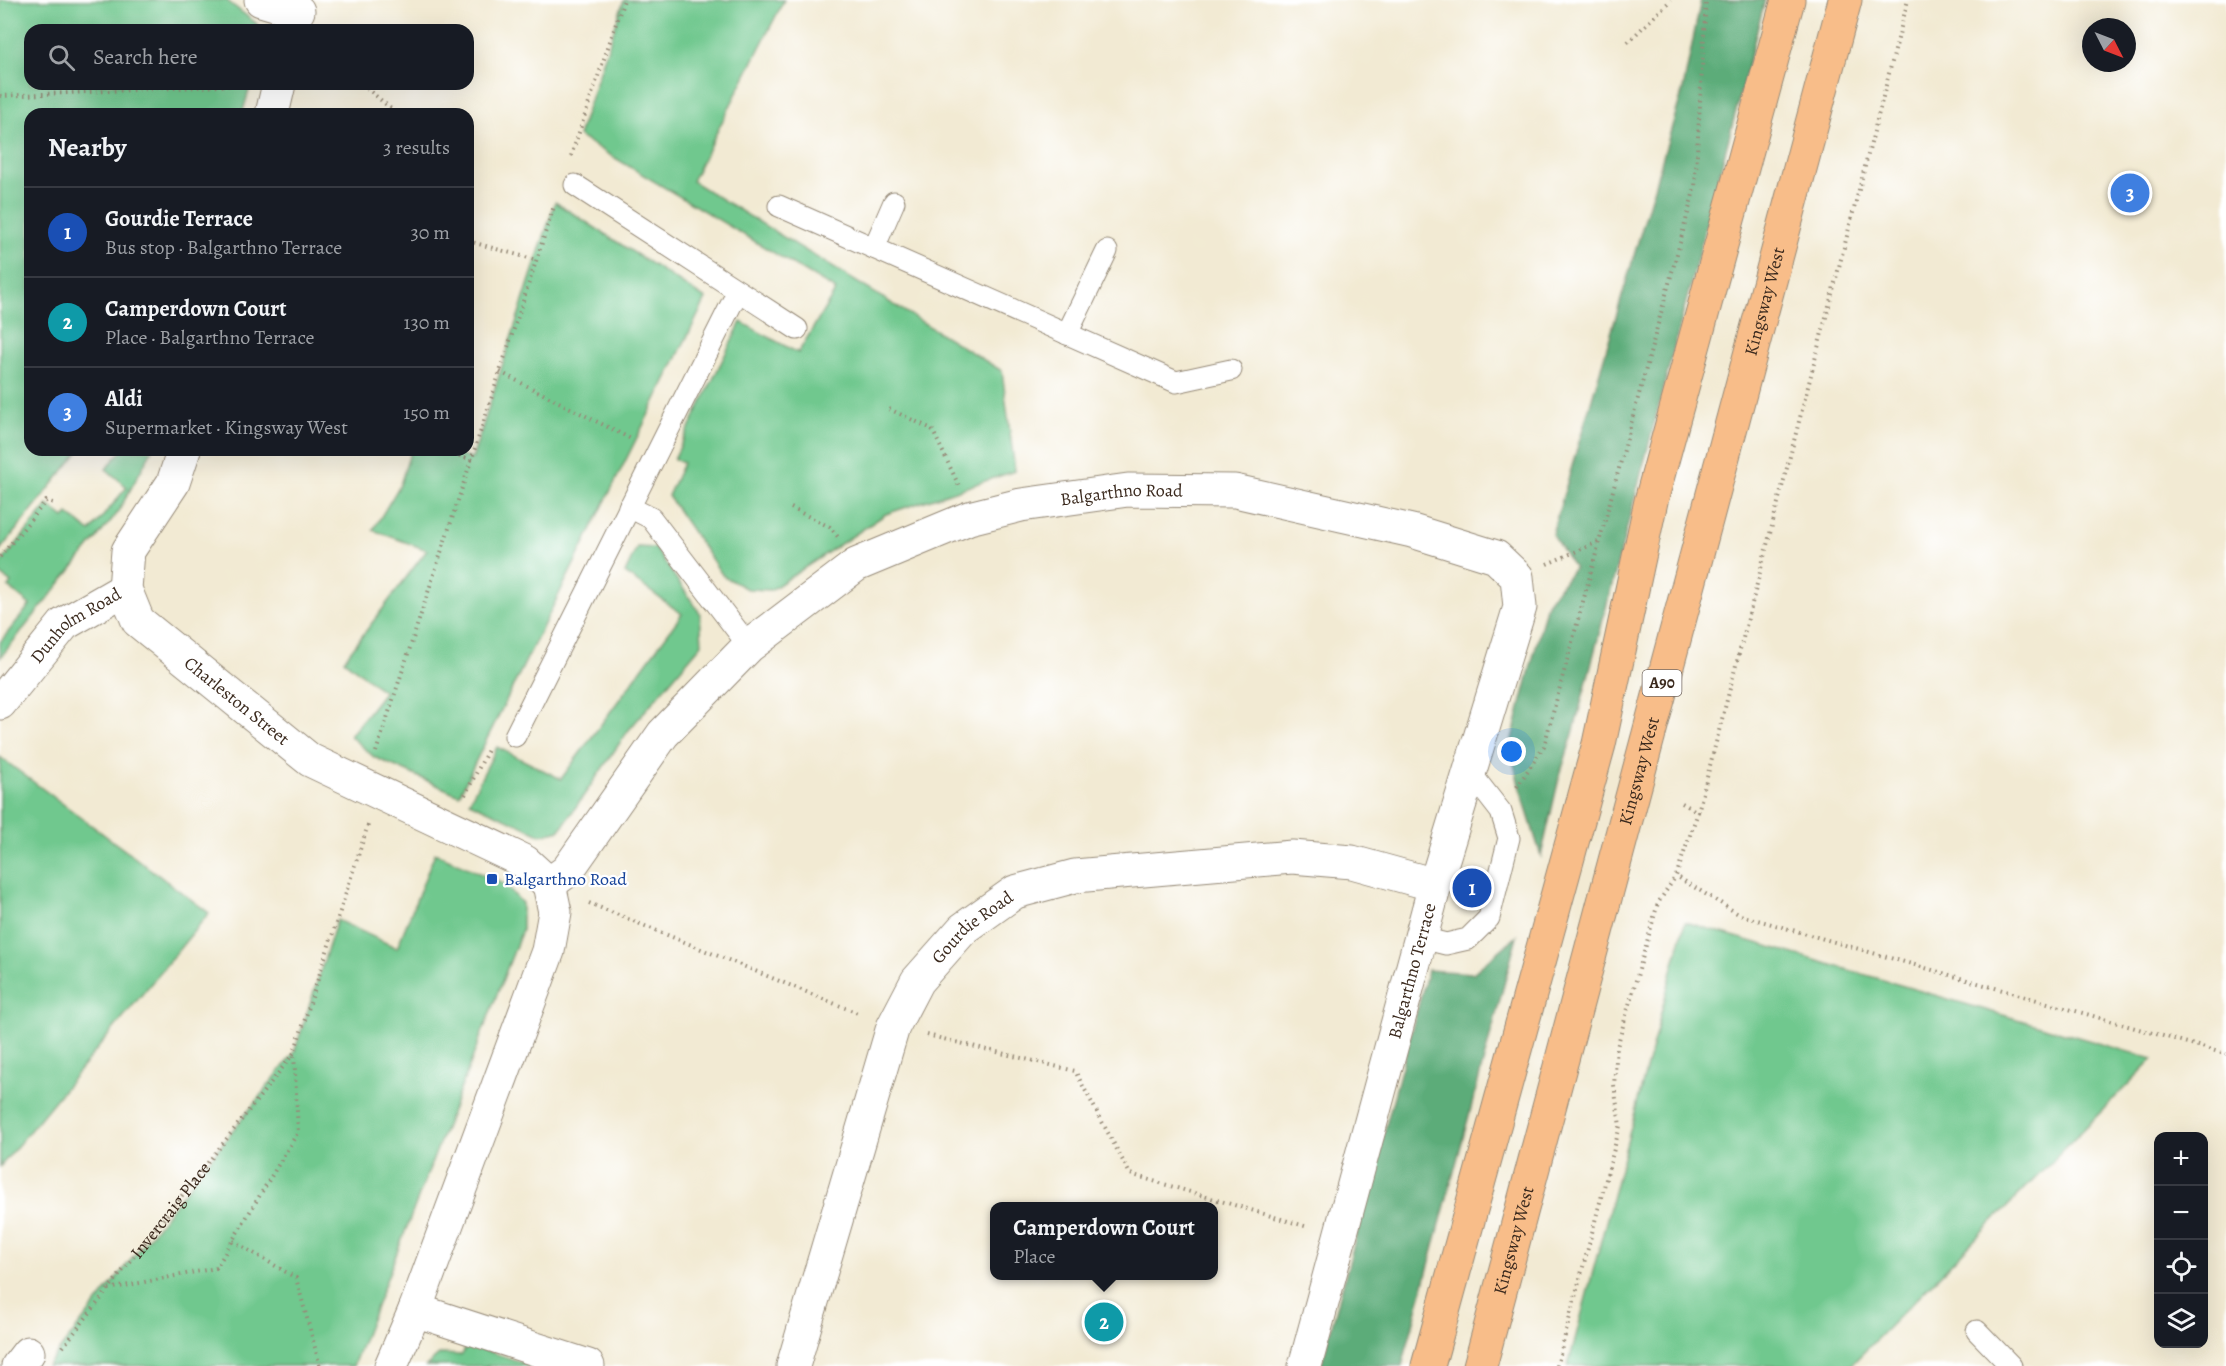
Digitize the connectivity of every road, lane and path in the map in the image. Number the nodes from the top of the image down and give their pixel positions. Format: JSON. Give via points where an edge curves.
{"nodes":[{"id":1,"x":261,"y":0,"type":"edge"},
{"id":2,"x":624,"y":0,"type":"edge"},
{"id":3,"x":1671,"y":0,"type":"edge"},
{"id":4,"x":1706,"y":0,"type":"edge"},
{"id":5,"x":1788,"y":0,"type":"edge"},
{"id":6,"x":1845,"y":0,"type":"edge"},
{"id":7,"x":1908,"y":0,"type":"edge"},
{"id":8,"x":297,"y":14,"type":"edge"},
{"id":9,"x":1628,"y":42,"type":"dead end"},
{"id":10,"x":137,"y":90,"type":"edge"},
{"id":11,"x":369,"y":90,"type":"edge"},
{"id":12,"x":0,"y":96,"type":"edge"},
{"id":13,"x":390,"y":108,"type":"edge"},
{"id":14,"x":570,"y":158,"type":"dead end"},
{"id":15,"x":575,"y":185,"type":"dead end"},
{"id":16,"x":555,"y":202,"type":"dead end"},
{"id":17,"x":894,"y":202,"type":"dead end"},
{"id":18,"x":779,"y":206,"type":"dead end"},
{"id":19,"x":474,"y":243,"type":"edge"},
{"id":20,"x":874,"y":248,"type":"junction"},
{"id":21,"x":1107,"y":251,"type":"dead end"},
{"id":22,"x":536,"y":260,"type":"junction"},
{"id":23,"x":738,"y":291,"type":"junction"},
{"id":24,"x":797,"y":329,"type":"dead end"},
{"id":25,"x":1067,"y":334,"type":"junction"},
{"id":26,"x":1231,"y":370,"type":"dead end"},
{"id":27,"x":500,"y":372,"type":"junction"},
{"id":28,"x":889,"y":409,"type":"dead end"},
{"id":29,"x":657,"y":452,"type":"junction"},
{"id":30,"x":474,"y":453,"type":"edge"},
{"id":31,"x":182,"y":456,"type":"edge"},
{"id":32,"x":462,"y":456,"type":"edge"},
{"id":33,"x":473,"y":456,"type":"edge"},
{"id":34,"x":472,"y":459,"type":"junction"},
{"id":35,"x":56,"y":504,"type":"dead end"},
{"id":36,"x":629,"y":507,"type":"junction"},
{"id":37,"x":791,"y":508,"type":"dead end"},
{"id":38,"x":969,"y":518,"type":"junction"},
{"id":39,"x":1599,"y":542,"type":"junction"},
{"id":40,"x":0,"y":557,"type":"edge"},
{"id":41,"x":856,"y":565,"type":"junction"},
{"id":42,"x":1517,"y":577,"type":"junction"},
{"id":43,"x":125,"y":589,"type":"junction"},
{"id":44,"x":749,"y":646,"type":"junction"},
{"id":45,"x":0,"y":703,"type":"edge"},
{"id":46,"x":515,"y":736,"type":"joint"},
{"id":47,"x":1469,"y":771,"type":"junction"},
{"id":48,"x":371,"y":790,"type":"junction"},
{"id":49,"x":1682,"y":803,"type":"dead end"},
{"id":50,"x":1501,"y":812,"type":"junction"},
{"id":51,"x":1698,"y":812,"type":"junction"},
{"id":52,"x":450,"y":825,"type":"junction"},
{"id":53,"x":1676,"y":876,"type":"junction"},
{"id":54,"x":549,"y":884,"type":"junction"},
{"id":55,"x":1435,"y":885,"type":"junction"},
{"id":56,"x":1422,"y":938,"type":"junction"},
{"id":57,"x":893,"y":1027,"type":"junction"},
{"id":58,"x":294,"y":1053,"type":"junction"},
{"id":59,"x":2226,"y":1054,"type":"edge"},
{"id":60,"x":1340,"y":1237,"type":"junction"},
{"id":61,"x":233,"y":1240,"type":"junction"},
{"id":62,"x":109,"y":1289,"type":"junction"},
{"id":63,"x":415,"y":1310,"type":"junction"},
{"id":64,"x":1977,"y":1330,"type":"dead end"},
{"id":65,"x":61,"y":1349,"type":"dead end"},
{"id":66,"x":320,"y":1366,"type":"edge"},
{"id":67,"x":391,"y":1366,"type":"edge"},
{"id":68,"x":588,"y":1366,"type":"edge"},
{"id":69,"x":793,"y":1366,"type":"edge"},
{"id":70,"x":1305,"y":1366,"type":"edge"},
{"id":71,"x":1428,"y":1366,"type":"edge"},
{"id":72,"x":1480,"y":1366,"type":"edge"},
{"id":73,"x":1557,"y":1366,"type":"edge"},
{"id":74,"x":2011,"y":1366,"type":"edge"}],
"edges":[{"from":1,"to":8,"type":"street"},
{"from":2,"to":14,"type":"path"},
{"from":3,"to":9,"type":"path"},
{"from":4,"to":39,"type":"path","via":[[1695,187]]},
{"from":5,"to":71,"type":"highway","via":[[1651,501],[1599,744]]},
{"from":6,"to":72,"type":"highway","name":"Kingsway West","number":"A90"},
{"from":7,"to":51,"type":"path"},
{"from":10,"to":12,"type":"path"},
{"from":11,"to":13,"type":"path"},
{"from":15,"to":23,"type":"lane"},
{"from":16,"to":22,"type":"path"},
{"from":17,"to":20,"type":"lane"},
{"from":18,"to":20,"type":"lane"},
{"from":19,"to":22,"type":"path"},
{"from":20,"to":25,"type":"lane"},
{"from":21,"to":25,"type":"lane"},
{"from":22,"to":27,"type":"path"},
{"from":23,"to":24,"type":"lane"},
{"from":23,"to":29,"type":"lane"},
{"from":25,"to":26,"type":"lane","via":[[1176,382]]},
{"from":27,"to":29,"type":"path"},
{"from":27,"to":30,"type":"path"},
{"from":28,"to":38,"type":"path","via":[[932,429],[961,490]]},
{"from":29,"to":36,"type":"lane"},
{"from":31,"to":43,"type":"street","name":"Dunholm Road","via":[[173,483],[128,551]]},
{"from":32,"to":34,"type":"path"},
{"from":33,"to":34,"type":"path"},
{"from":34,"to":48,"type":"path","via":[[374,757]]},
{"from":35,"to":40,"type":"path","via":[[46,501]]},
{"from":36,"to":44,"type":"lane","via":[[651,518]]},
{"from":36,"to":46,"type":"lane"},
{"from":37,"to":41,"type":"path","via":[[830,527]]},
{"from":38,"to":41,"type":"street","name":"Balgarthno Road"},
{"from":38,"to":42,"type":"street","name":"Balgarthno Road","via":[[1022,505],[1128,490],[1235,491],[1412,531],[1496,558]]},
{"from":39,"to":42,"type":"path"},
{"from":39,"to":50,"type":"path","via":[[1544,746]]},
{"from":41,"to":44,"type":"street","name":"Balgarthno Road"},
{"from":42,"to":47,"type":"street","name":"Balgarthno Terrace","via":[[1520,607]]},
{"from":43,"to":45,"type":"street","name":"Dunholm Road","via":[[64,624]]},
{"from":43,"to":48,"type":"street","name":"Charleston Street","via":[[138,621],[310,760]]},
{"from":44,"to":54,"type":"street","name":"Balgarthno Road","via":[[663,734],[567,871]]},
{"from":46,"to":52,"type":"path","via":[[498,730]]},
{"from":47,"to":50,"type":"lane"},
{"from":47,"to":55,"type":"street","name":"Balgarthno Terrace"},
{"from":48,"to":52,"type":"street","name":"Charleston Street"},
{"from":48,"to":58,"type":"path","via":[[368,826]]},
{"from":49,"to":51,"type":"path"},
{"from":50,"to":56,"type":"lane","via":[[1509,838],[1489,918],[1468,939],[1446,944]]},
{"from":51,"to":53,"type":"path"},
{"from":52,"to":54,"type":"street","name":"Charleston Street","via":[[525,861]]},
{"from":53,"to":59,"type":"path","via":[[1740,915]]},
{"from":53,"to":73,"type":"path","via":[[1658,903],[1617,1047],[1614,1084],[1620,1126]]},
{"from":54,"to":57,"type":"path"},
{"from":54,"to":63,"type":"street","via":[[555,912],[548,951]]},
{"from":55,"to":56,"type":"street","name":"Balgarthno Terrace"},
{"from":55,"to":57,"type":"street","name":"Gourdie Road","via":[[1352,862],[1292,857],[1075,876],[1015,892],[963,929],[917,981]]},
{"from":56,"to":60,"type":"street","name":"Balgarthno Terrace"},
{"from":57,"to":60,"type":"path","via":[[1074,1071],[1130,1174]]},
{"from":57,"to":69,"type":"street","name":"Gourdie Road"},
{"from":58,"to":61,"type":"path","via":[[298,1132]]},
{"from":58,"to":62,"type":"path","name":"Invercraig Place"},
{"from":60,"to":70,"type":"street","name":"Balgarthno Terrace"},
{"from":61,"to":62,"type":"path","via":[[216,1268]]},
{"from":61,"to":66,"type":"path","via":[[296,1278]]},
{"from":62,"to":65,"type":"path","name":"Invercraig Place"},
{"from":63,"to":67,"type":"street"},
{"from":63,"to":68,"type":"street"},
{"from":64,"to":74,"type":"lane"}]}
